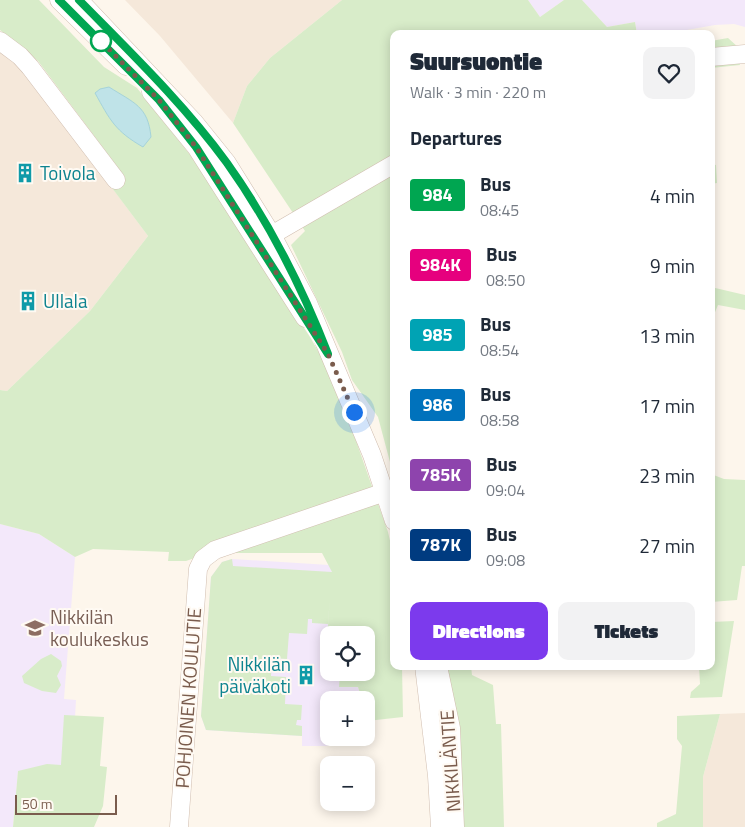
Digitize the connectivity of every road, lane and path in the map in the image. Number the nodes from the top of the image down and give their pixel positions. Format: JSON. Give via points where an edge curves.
{"nodes":[{"id":1,"x":59,"y":0,"type":"edge"},
{"id":2,"x":79,"y":0,"type":"edge"},
{"id":3,"x":0,"y":41,"type":"edge"},
{"id":4,"x":745,"y":54,"type":"edge"},
{"id":5,"x":715,"y":57,"type":"edge"},
{"id":6,"x":390,"y":166,"type":"edge"},
{"id":7,"x":116,"y":180,"type":"dead end"},
{"id":8,"x":265,"y":239,"type":"junction"},
{"id":9,"x":384,"y":492,"type":"junction"},
{"id":10,"x":390,"y":509,"type":"edge"},
{"id":11,"x":424,"y":670,"type":"edge"},
{"id":12,"x":439,"y":670,"type":"edge"},
{"id":13,"x":179,"y":827,"type":"edge"},
{"id":14,"x":440,"y":827,"type":"edge"},
{"id":15,"x":455,"y":827,"type":"edge"}],
"edges":[{"from":1,"to":8,"type":"street","via":[[159,100]]},
{"from":2,"to":8,"type":"street","via":[[194,122],[227,163]]},
{"from":3,"to":7,"type":"street","via":[[30,67]]},
{"from":4,"to":5,"type":"street"},
{"from":6,"to":8,"type":"street"},
{"from":8,"to":9,"type":"street","via":[[277,276],[328,354]]},
{"from":9,"to":10,"type":"street"},
{"from":9,"to":13,"type":"street","name":"POHJOINEN KOULUTIE","via":[[215,550],[203,559],[198,569]]},
{"from":11,"to":14,"type":"street","name":"NIKKILÄNTIE"},
{"from":12,"to":15,"type":"street","name":"NIKKILÄNTIE","via":[[451,728]]}]}
